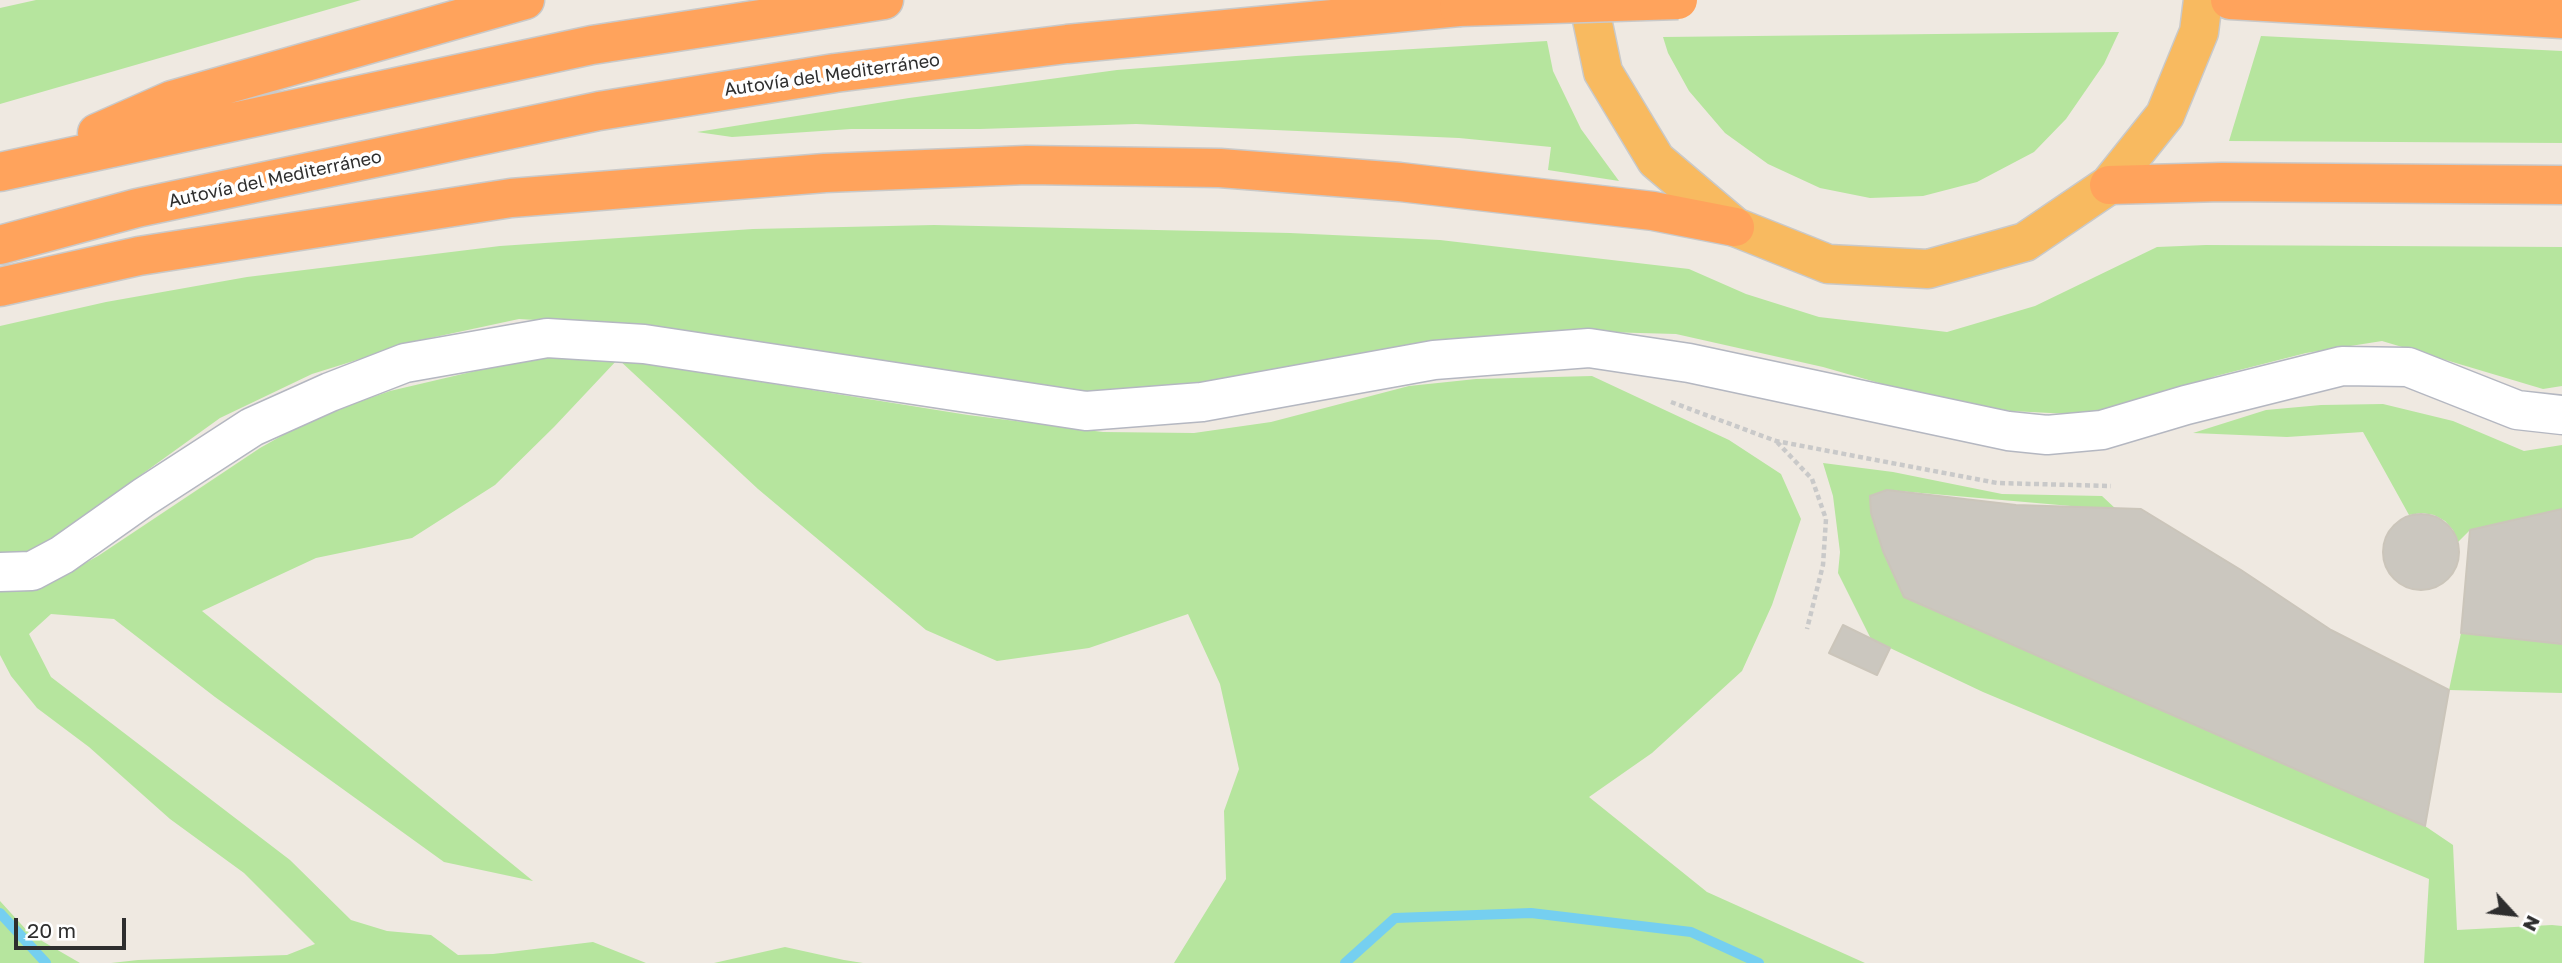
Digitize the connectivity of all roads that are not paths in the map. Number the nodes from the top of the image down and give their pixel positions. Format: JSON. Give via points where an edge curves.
{"nodes":[{"id":1,"x":525,"y":0,"type":"edge"},
{"id":2,"x":884,"y":0,"type":"edge"},
{"id":3,"x":1588,"y":0,"type":"edge"},
{"id":4,"x":1678,"y":0,"type":"edge"},
{"id":5,"x":2203,"y":0,"type":"edge"},
{"id":6,"x":2230,"y":0,"type":"edge"},
{"id":7,"x":2562,"y":19,"type":"edge"},
{"id":8,"x":12,"y":168,"type":"edge"},
{"id":9,"x":2562,"y":185,"type":"edge"},
{"id":10,"x":2109,"y":186,"type":"junction"},
{"id":11,"x":1735,"y":227,"type":"junction"},
{"id":12,"x":0,"y":245,"type":"edge"},
{"id":13,"x":0,"y":287,"type":"edge"},
{"id":14,"x":2562,"y":415,"type":"edge"},
{"id":15,"x":0,"y":572,"type":"edge"}],
"edges":[{"from":1,"to":8,"type":"highway","via":[[172,100]]},
{"from":2,"to":8,"type":"highway","via":[[592,45]]},
{"from":3,"to":11,"type":"highway","via":[[1603,72],[1656,160]]},
{"from":4,"to":12,"type":"highway","name":"Autovía del Mediterráneo","bridge":true,"via":[[1459,7],[1067,44],[835,73],[599,111],[136,208]]},
{"from":5,"to":10,"type":"highway","via":[[2199,32],[2165,115]]},
{"from":6,"to":7,"type":"highway"},
{"from":9,"to":10,"type":"highway","via":[[2222,182]]},
{"from":10,"to":11,"type":"highway","via":[[2025,242],[1928,269],[1828,264]]},
{"from":11,"to":13,"type":"highway","via":[[1653,211],[1386,181],[1220,167],[1027,165],[825,173],[511,198],[139,256]]},
{"from":14,"to":15,"type":"street","via":[[2517,410],[2407,368],[2342,366],[2102,430],[2047,435],[2008,431],[1689,363],[1589,348],[1434,360],[1202,402],[1086,411],[644,344],[547,338],[405,363],[330,392],[252,427],[62,555],[32,571]]}]}
